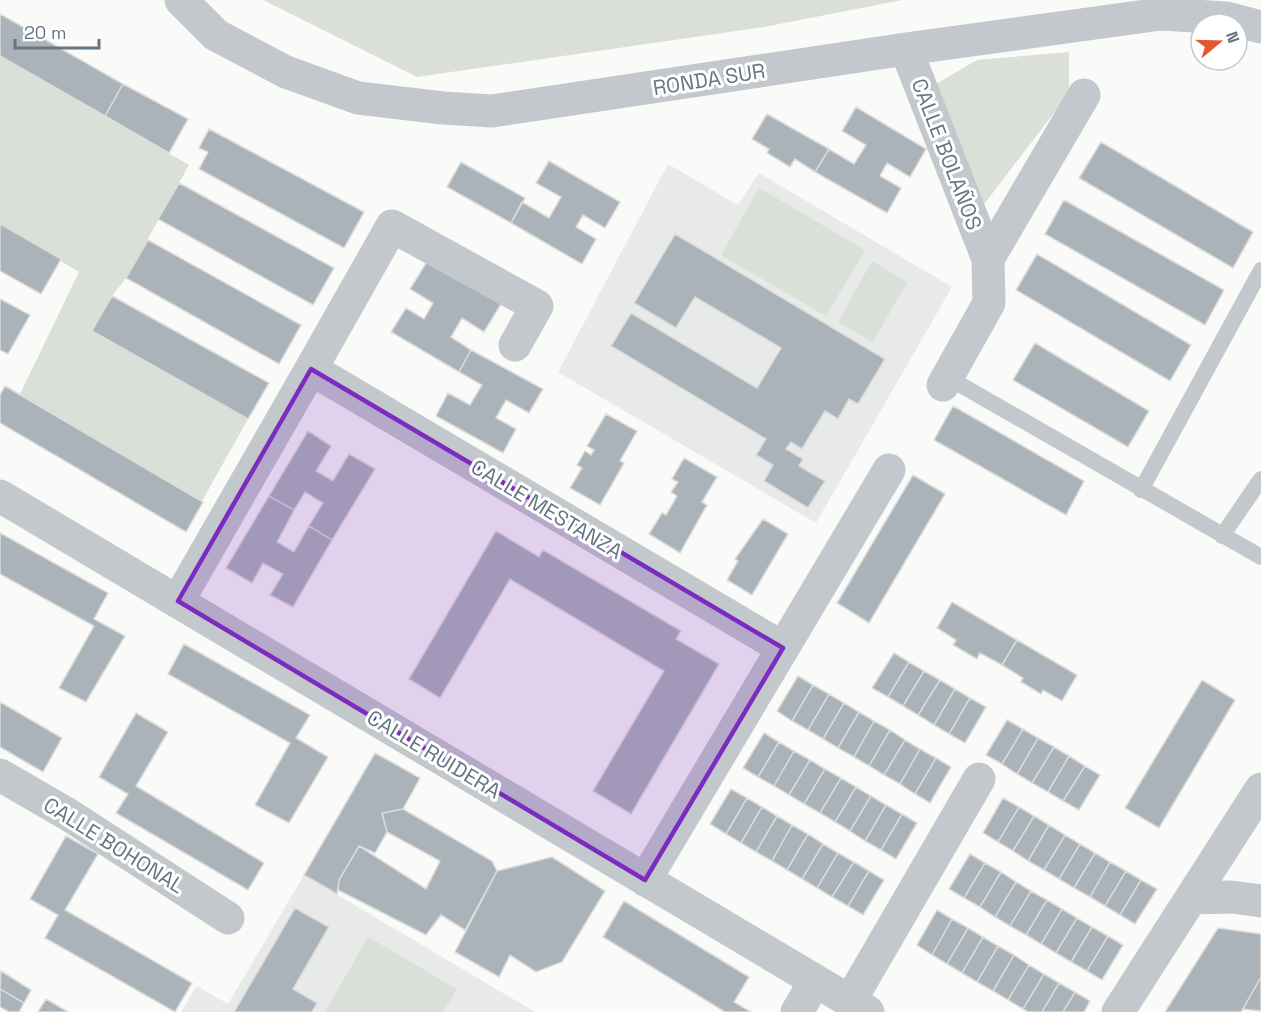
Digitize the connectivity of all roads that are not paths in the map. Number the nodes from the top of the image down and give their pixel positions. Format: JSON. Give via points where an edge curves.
{"nodes":[{"id":1,"x":181,"y":0,"type":"edge"},
{"id":2,"x":1261,"y":27,"type":"edge"},
{"id":3,"x":906,"y":49,"type":"junction"},
{"id":4,"x":1084,"y":95,"type":"dead end"},
{"id":5,"x":988,"y":260,"type":"junction"},
{"id":6,"x":1261,"y":270,"type":"edge"},
{"id":7,"x":515,"y":345,"type":"dead end"},
{"id":8,"x":311,"y":369,"type":"junction"},
{"id":9,"x":945,"y":381,"type":"joint"},
{"id":10,"x":889,"y":470,"type":"dead end"},
{"id":11,"x":1261,"y":479,"type":"edge"},
{"id":12,"x":1140,"y":490,"type":"junction"},
{"id":13,"x":0,"y":496,"type":"edge"},
{"id":14,"x":1222,"y":536,"type":"junction"},
{"id":15,"x":1261,"y":557,"type":"edge"},
{"id":16,"x":178,"y":601,"type":"junction"},
{"id":17,"x":783,"y":648,"type":"junction"},
{"id":18,"x":0,"y":775,"type":"edge"},
{"id":19,"x":979,"y":779,"type":"dead end"},
{"id":20,"x":1261,"y":789,"type":"edge"},
{"id":21,"x":645,"y":880,"type":"junction"},
{"id":22,"x":1191,"y":898,"type":"junction"},
{"id":23,"x":1261,"y":901,"type":"edge"},
{"id":24,"x":228,"y":918,"type":"dead end"},
{"id":25,"x":815,"y":981,"type":"junction"},
{"id":26,"x":859,"y":1007,"type":"edge"},
{"id":27,"x":797,"y":1012,"type":"edge"},
{"id":28,"x":1118,"y":1012,"type":"edge"}],
"edges":[{"from":1,"to":3,"type":"street","name":"RONDA SUR","via":[[216,35],[286,72],[358,98],[442,108],[492,111]]},
{"from":2,"to":3,"type":"street","name":"RONDA SUR","via":[[1226,18],[1161,14]]},
{"from":3,"to":5,"type":"street","name":"CALLE BOLAÑOS"},
{"from":4,"to":5,"type":"street","name":"CALLE BOLAÑOS"},
{"from":5,"to":9,"type":"street","name":"CALLE BOLAÑOS","via":[[988,303]]},
{"from":6,"to":12,"type":"lane"},
{"from":7,"to":8,"type":"street","via":[[537,306],[392,226]]},
{"from":8,"to":16,"type":"street"},
{"from":8,"to":17,"type":"street","name":"CALLE MESTANZA"},
{"from":9,"to":12,"type":"lane"},
{"from":10,"to":17,"type":"street"},
{"from":11,"to":14,"type":"lane"},
{"from":12,"to":14,"type":"lane"},
{"from":13,"to":16,"type":"street","name":"CALLE RUIDERA"},
{"from":14,"to":15,"type":"lane"},
{"from":16,"to":21,"type":"street","name":"CALLE RUIDERA"},
{"from":17,"to":21,"type":"street"},
{"from":18,"to":24,"type":"street","name":"CALLE BOHONAL"},
{"from":19,"to":26,"type":"street"},
{"from":20,"to":22,"type":"street"},
{"from":21,"to":25,"type":"street","name":"CALLE RUIDERA"},
{"from":22,"to":23,"type":"street"},
{"from":22,"to":28,"type":"street"},
{"from":25,"to":26,"type":"street","name":"CALLE RUIDERA"},
{"from":25,"to":27,"type":"street"}]}
